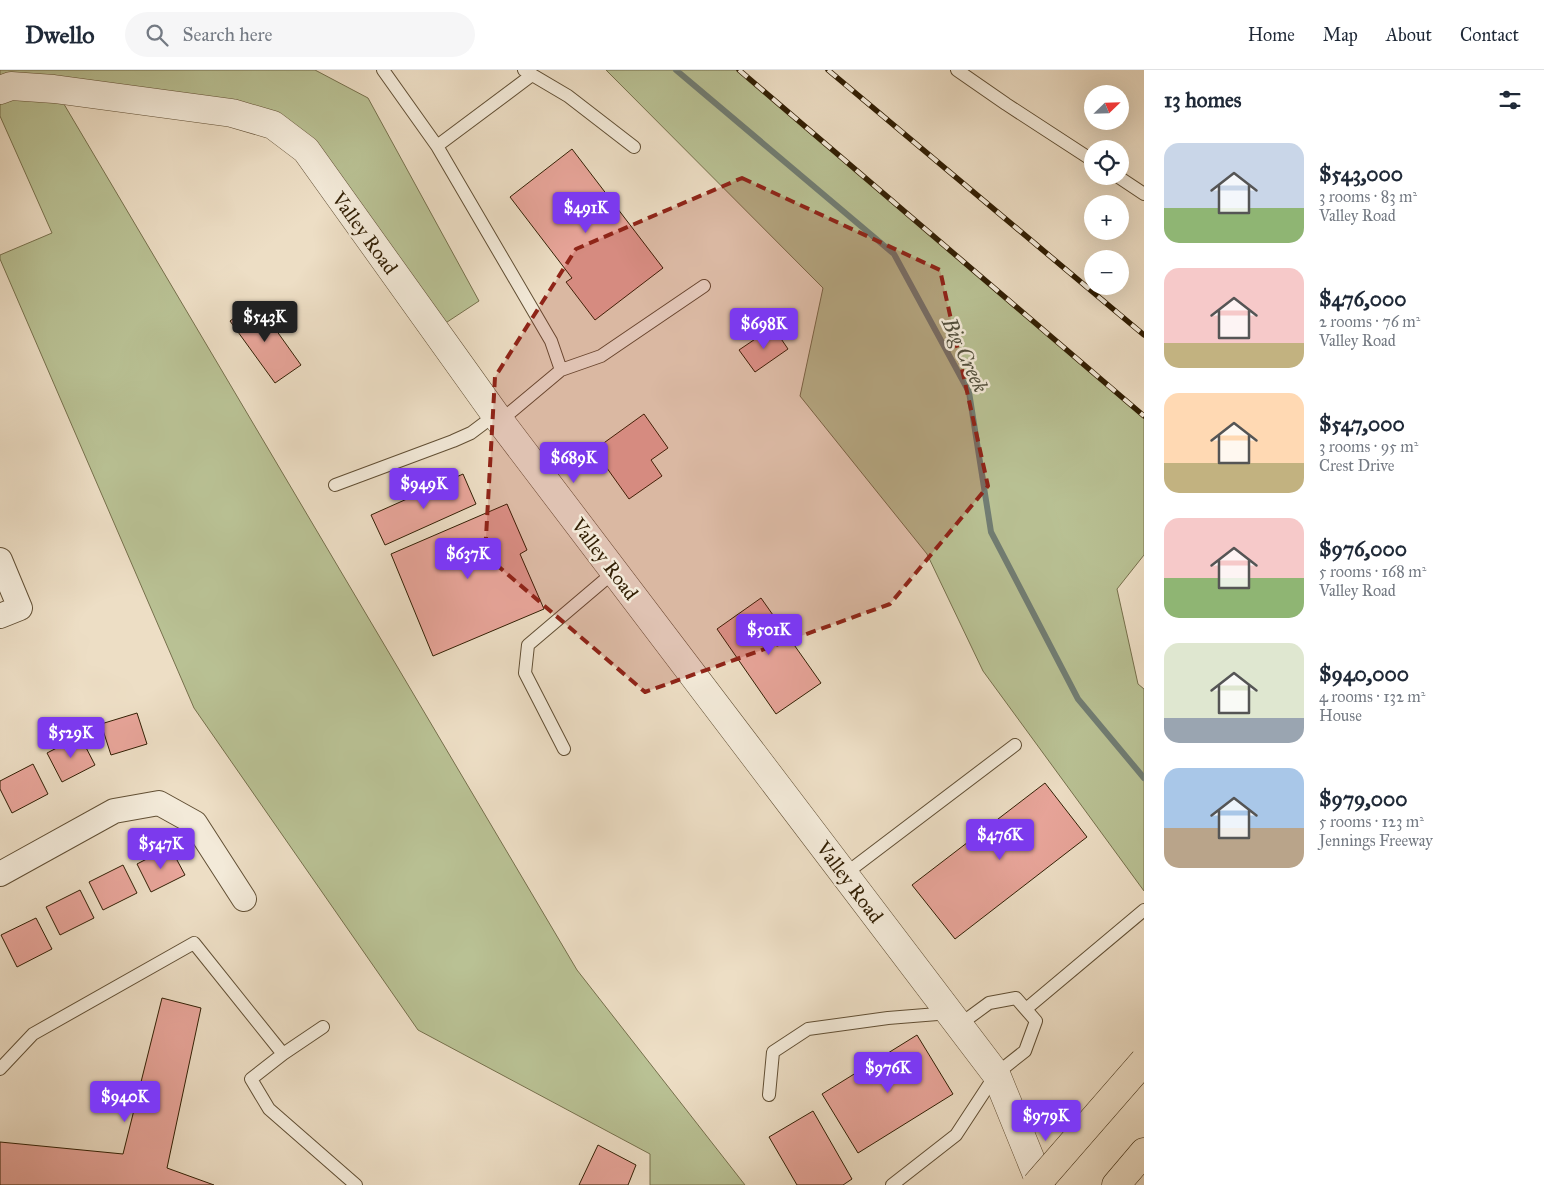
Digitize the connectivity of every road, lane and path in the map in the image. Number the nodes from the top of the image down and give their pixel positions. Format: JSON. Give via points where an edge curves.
{"nodes":[{"id":1,"x":384,"y":70,"type":"edge"},
{"id":2,"x":957,"y":70,"type":"edge"},
{"id":3,"x":528,"y":73,"type":"edge"},
{"id":4,"x":0,"y":90,"type":"edge"},
{"id":5,"x":437,"y":146,"type":"junction"},
{"id":6,"x":634,"y":147,"type":"dead end"},
{"id":7,"x":1084,"y":155,"type":"edge"},
{"id":8,"x":1129,"y":184,"type":"edge"},
{"id":9,"x":1144,"y":194,"type":"edge"},
{"id":10,"x":704,"y":286,"type":"dead end"},
{"id":11,"x":561,"y":370,"type":"junction"},
{"id":12,"x":498,"y":418,"type":"junction"},
{"id":13,"x":335,"y":485,"type":"dead end"},
{"id":14,"x":0,"y":560,"type":"edge"},
{"id":15,"x":614,"y":572,"type":"junction"},
{"id":16,"x":10,"y":612,"type":"edge"},
{"id":17,"x":1015,"y":745,"type":"dead end"},
{"id":18,"x":564,"y":749,"type":"dead end"},
{"id":19,"x":0,"y":874,"type":"edge"},
{"id":20,"x":845,"y":874,"type":"junction"},
{"id":21,"x":244,"y":900,"type":"dead end"},
{"id":22,"x":1144,"y":910,"type":"edge"},
{"id":23,"x":1026,"y":1009,"type":"junction"},
{"id":24,"x":954,"y":1019,"type":"junction"},
{"id":25,"x":324,"y":1027,"type":"dead end"},
{"id":26,"x":283,"y":1054,"type":"junction"},
{"id":27,"x":1144,"y":1061,"type":"edge"},
{"id":28,"x":0,"y":1069,"type":"edge"},
{"id":29,"x":996,"y":1074,"type":"junction"},
{"id":30,"x":769,"y":1095,"type":"dead end"},
{"id":31,"x":1144,"y":1152,"type":"edge"},
{"id":32,"x":356,"y":1185,"type":"edge"},
{"id":33,"x":892,"y":1185,"type":"edge"},
{"id":34,"x":1036,"y":1185,"type":"edge"},
{"id":35,"x":1041,"y":1185,"type":"edge"},
{"id":36,"x":1116,"y":1185,"type":"edge"}],
"edges":[{"from":1,"to":5,"type":"lane"},
{"from":2,"to":7,"type":"lane"},
{"from":3,"to":5,"type":"lane"},
{"from":3,"to":6,"type":"lane","via":[[568,96]]},
{"from":4,"to":12,"type":"street","name":"Valley Road","via":[[11,86],[54,89],[232,113],[273,125],[306,150]]},
{"from":5,"to":11,"type":"lane","via":[[551,341]]},
{"from":8,"to":9,"type":"lane"},
{"from":10,"to":11,"type":"lane","via":[[600,356]]},
{"from":11,"to":12,"type":"lane"},
{"from":12,"to":13,"type":"lane","via":[[453,441]]},
{"from":12,"to":15,"type":"street","name":"Valley Road"},
{"from":14,"to":16,"type":"street"},
{"from":15,"to":18,"type":"lane","via":[[528,645],[525,673]]},
{"from":15,"to":20,"type":"street","name":"Valley Road"},
{"from":17,"to":20,"type":"lane"},
{"from":19,"to":21,"type":"street","via":[[114,811],[158,803],[195,823]]},
{"from":20,"to":24,"type":"street","name":"Valley Road"},
{"from":22,"to":23,"type":"lane"},
{"from":23,"to":24,"type":"lane","via":[[1016,998],[988,1003]]},
{"from":23,"to":29,"type":"lane","via":[[1036,1021],[1025,1051]]},
{"from":24,"to":29,"type":"street","name":"Valley Road"},
{"from":24,"to":30,"type":"lane","via":[[888,1018],[808,1029],[773,1052]]},
{"from":25,"to":26,"type":"lane"},
{"from":26,"to":28,"type":"lane","via":[[194,943],[33,1034]]},
{"from":26,"to":32,"type":"lane","via":[[251,1079],[269,1109]]},
{"from":27,"to":34,"type":"highway","bridge":true},
{"from":29,"to":33,"type":"lane","via":[[956,1135]]},
{"from":29,"to":35,"type":"street","name":"Valley Road"},
{"from":31,"to":36,"type":"highway"}]}
